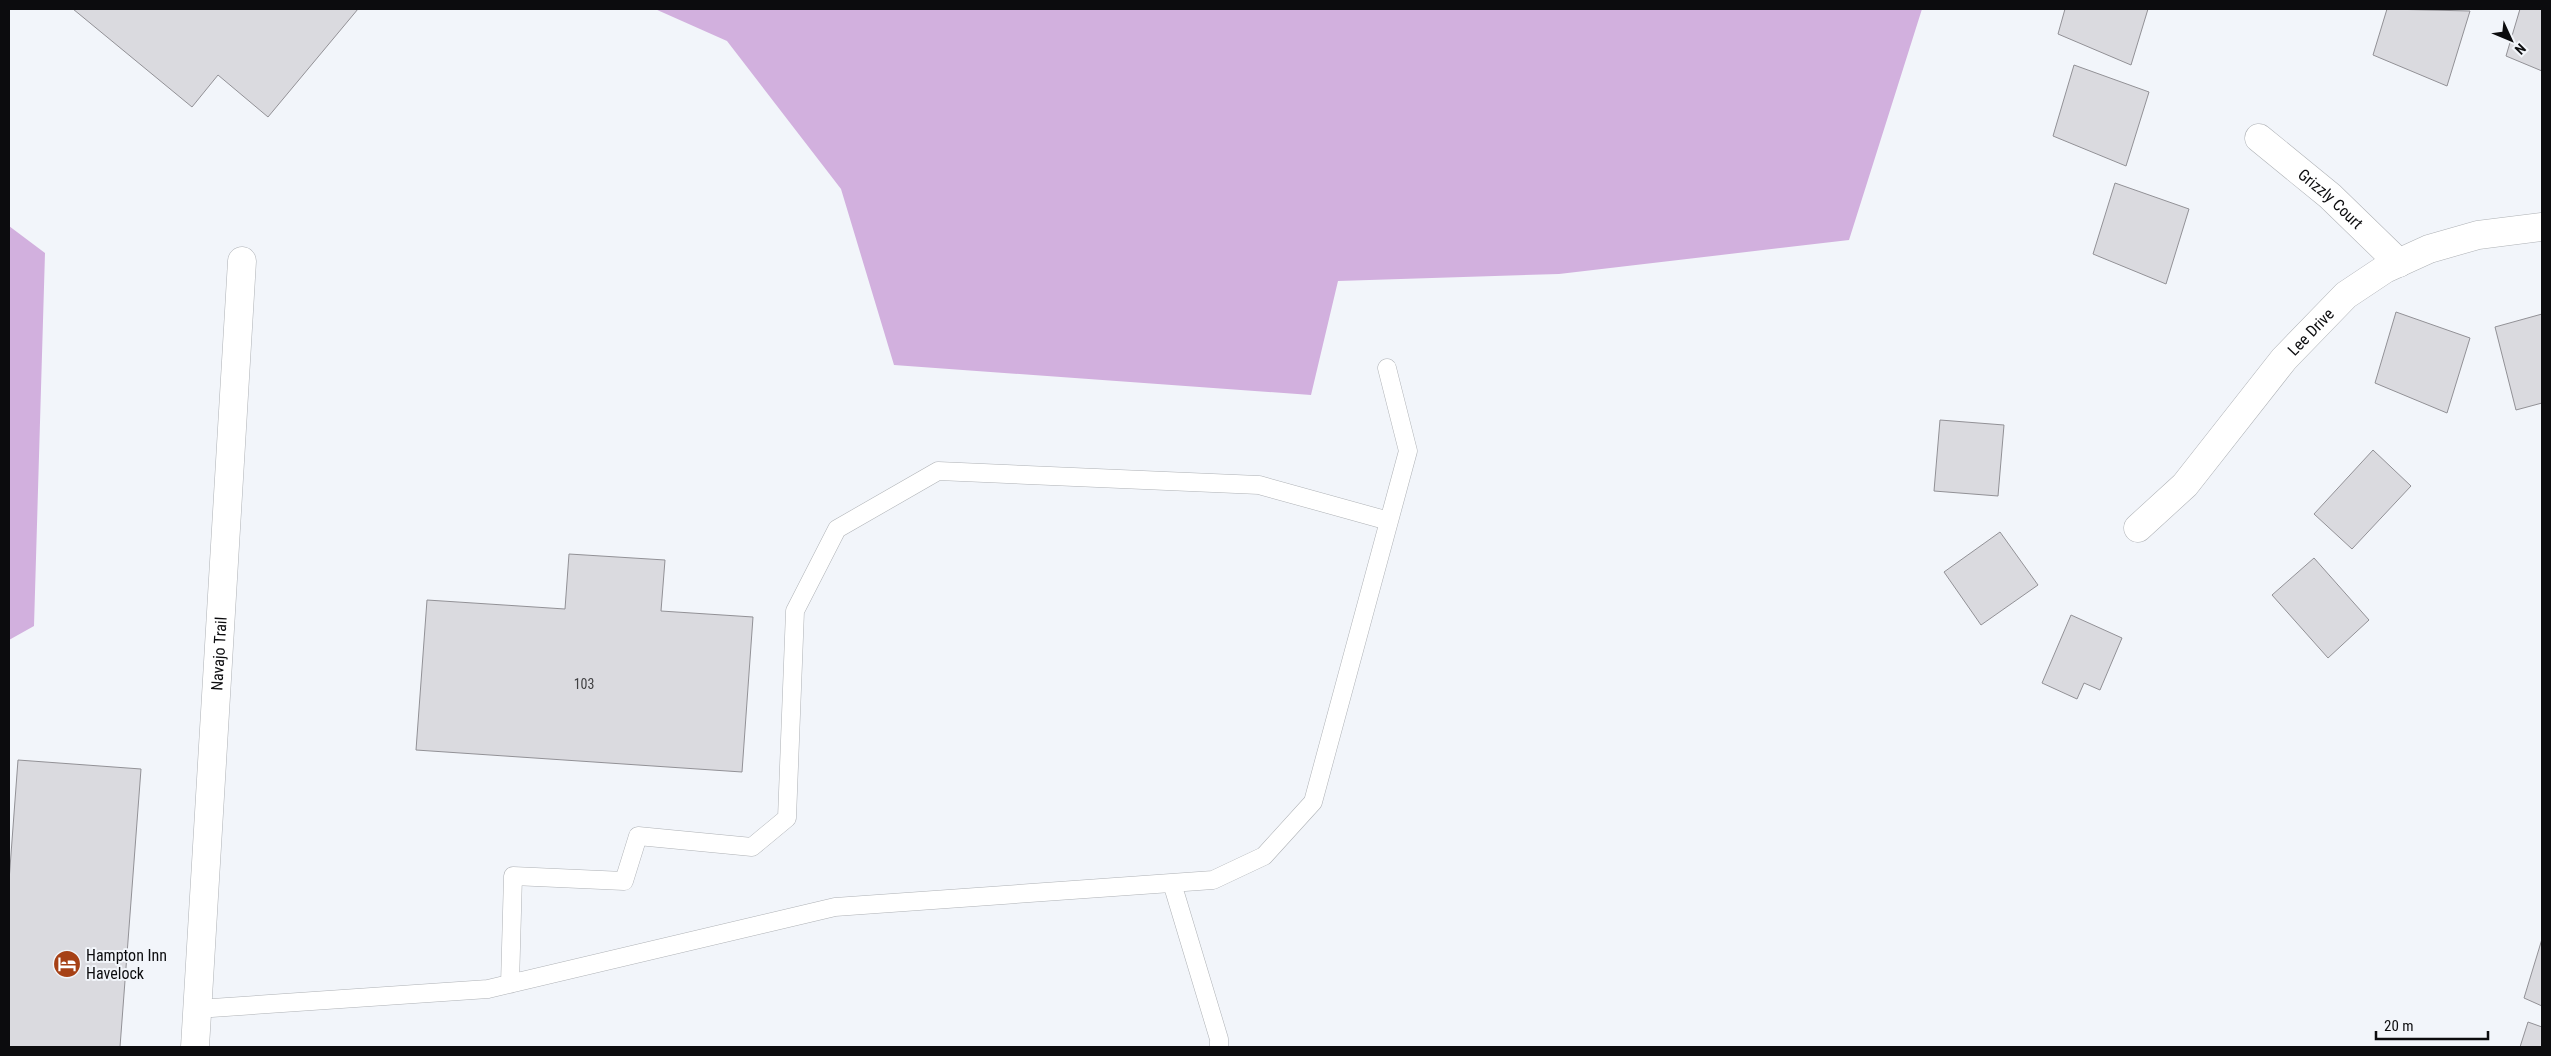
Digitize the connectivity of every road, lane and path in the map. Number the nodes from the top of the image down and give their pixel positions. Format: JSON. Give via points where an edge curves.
{"nodes":[{"id":1,"x":2259,"y":138,"type":"dead end"},
{"id":2,"x":2542,"y":227,"type":"edge"},
{"id":3,"x":242,"y":260,"type":"dead end"},
{"id":4,"x":2398,"y":263,"type":"junction"},
{"id":5,"x":1387,"y":368,"type":"dead end"},
{"id":6,"x":1389,"y":520,"type":"junction"},
{"id":7,"x":2138,"y":528,"type":"dead end"},
{"id":8,"x":1172,"y":883,"type":"junction"},
{"id":9,"x":510,"y":984,"type":"junction"},
{"id":10,"x":197,"y":1009,"type":"junction"},
{"id":11,"x":195,"y":1047,"type":"edge"},
{"id":12,"x":1219,"y":1047,"type":"edge"}],
"edges":[{"from":1,"to":4,"type":"street","name":"Grizzly Court","via":[[2330,196]]},
{"from":2,"to":4,"type":"street","name":"Lee Drive","via":[[2478,235],[2429,249]]},
{"from":3,"to":10,"type":"street","name":"Navajo Trail"},
{"from":4,"to":7,"type":"street","name":"Lee Drive","via":[[2346,295],[2284,359],[2184,485]]},
{"from":5,"to":6,"type":"lane","via":[[1408,451]]},
{"from":6,"to":8,"type":"lane","via":[[1313,802],[1264,856],[1213,880]]},
{"from":6,"to":9,"type":"lane","via":[[1259,485],[938,471],[837,529],[795,611],[787,818],[752,847],[638,836],[624,881],[512,876]]},
{"from":8,"to":9,"type":"lane","via":[[835,907]]},
{"from":8,"to":12,"type":"lane"},
{"from":9,"to":10,"type":"lane","via":[[488,989]]},
{"from":10,"to":11,"type":"street","name":"Navajo Trail"}]}
